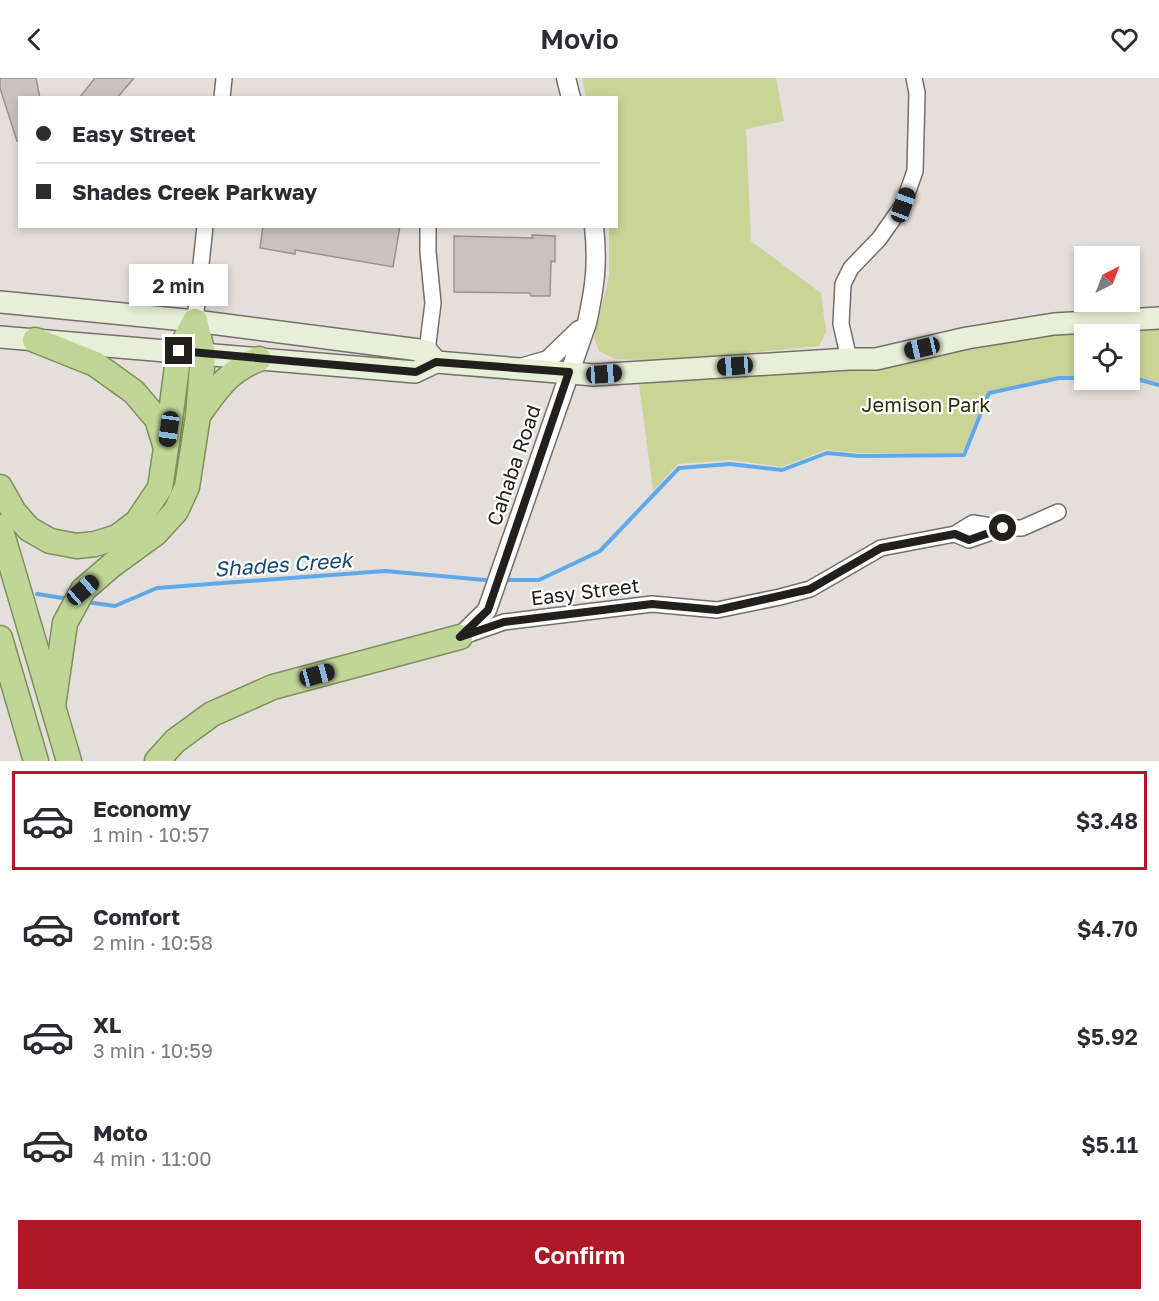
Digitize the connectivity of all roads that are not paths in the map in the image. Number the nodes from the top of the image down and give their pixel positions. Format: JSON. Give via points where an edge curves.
{"nodes":[{"id":1,"x":224,"y":78,"type":"edge"},
{"id":2,"x":566,"y":78,"type":"edge"},
{"id":3,"x":914,"y":78,"type":"edge"},
{"id":4,"x":222,"y":96,"type":"edge"},
{"id":5,"x":570,"y":96,"type":"edge"},
{"id":6,"x":205,"y":228,"type":"edge"},
{"id":7,"x":428,"y":228,"type":"edge"},
{"id":8,"x":594,"y":228,"type":"edge"},
{"id":9,"x":0,"y":302,"type":"edge"},
{"id":10,"x":1159,"y":318,"type":"edge"},
{"id":11,"x":195,"y":321,"type":"junction"},
{"id":12,"x":586,"y":322,"type":"junction"},
{"id":13,"x":0,"y":337,"type":"edge"},
{"id":14,"x":35,"y":340,"type":"junction"},
{"id":15,"x":191,"y":352,"type":"junction"},
{"id":16,"x":431,"y":357,"type":"junction"},
{"id":17,"x":258,"y":359,"type":"junction"},
{"id":18,"x":849,"y":359,"type":"junction"},
{"id":19,"x":518,"y":369,"type":"junction"},
{"id":20,"x":569,"y":372,"type":"junction"},
{"id":21,"x":198,"y":416,"type":"junction"},
{"id":22,"x":166,"y":448,"type":"junction"},
{"id":23,"x":0,"y":487,"type":"edge"},
{"id":24,"x":1058,"y":512,"type":"dead end"},
{"id":25,"x":0,"y":527,"type":"edge"},
{"id":26,"x":460,"y":637,"type":"junction"},
{"id":27,"x":0,"y":638,"type":"edge"},
{"id":28,"x":53,"y":706,"type":"junction"},
{"id":29,"x":36,"y":761,"type":"edge"},
{"id":30,"x":69,"y":761,"type":"edge"},
{"id":31,"x":157,"y":761,"type":"edge"}],
"edges":[{"from":1,"to":4,"type":"street"},
{"from":2,"to":5,"type":"street"},
{"from":3,"to":18,"type":"street","via":[[915,171],[903,205],[879,239],[851,268],[843,284],[841,324]]},
{"from":6,"to":11,"type":"street"},
{"from":7,"to":16,"type":"street","via":[[434,303]]},
{"from":8,"to":12,"type":"street","name":"Cahaba Road","via":[[597,260]]},
{"from":9,"to":11,"type":"main road"},
{"from":10,"to":18,"type":"main road","via":[[1054,324],[967,338],[876,359]]},
{"from":11,"to":15,"type":"highway"},
{"from":11,"to":16,"type":"main road"},
{"from":12,"to":19,"type":"street","via":[[548,360]]},
{"from":12,"to":20,"type":"street","name":"Cahaba Road"},
{"from":13,"to":14,"type":"main road"},
{"from":14,"to":15,"type":"main road"},
{"from":14,"to":22,"type":"highway","via":[[95,364],[134,392],[157,419]]},
{"from":15,"to":17,"type":"main road"},
{"from":15,"to":21,"type":"highway"},
{"from":15,"to":22,"type":"highway"},
{"from":16,"to":17,"type":"main road","via":[[416,372]]},
{"from":16,"to":19,"type":"main road"},
{"from":17,"to":21,"type":"highway","via":[[230,374]]},
{"from":18,"to":20,"type":"main road","via":[[594,375]]},
{"from":19,"to":20,"type":"main road"},
{"from":20,"to":26,"type":"street","name":"Cahaba Road","via":[[488,610]]},
{"from":21,"to":28,"type":"highway","via":[[190,476],[177,511],[156,533],[83,590],[64,623]]},
{"from":22,"to":23,"type":"highway","via":[[160,488],[137,522],[117,537],[96,544],[77,546],[39,536],[20,520]]},
{"from":24,"to":26,"type":"street","name":"Easy Street","via":[[1022,528],[972,523],[955,534],[881,548],[810,589],[780,597],[717,610],[652,604],[504,622]]},
{"from":25,"to":28,"type":"highway"},
{"from":26,"to":31,"type":"highway","via":[[273,687],[212,714],[175,741]]},
{"from":27,"to":29,"type":"highway"},
{"from":28,"to":30,"type":"highway"}]}
